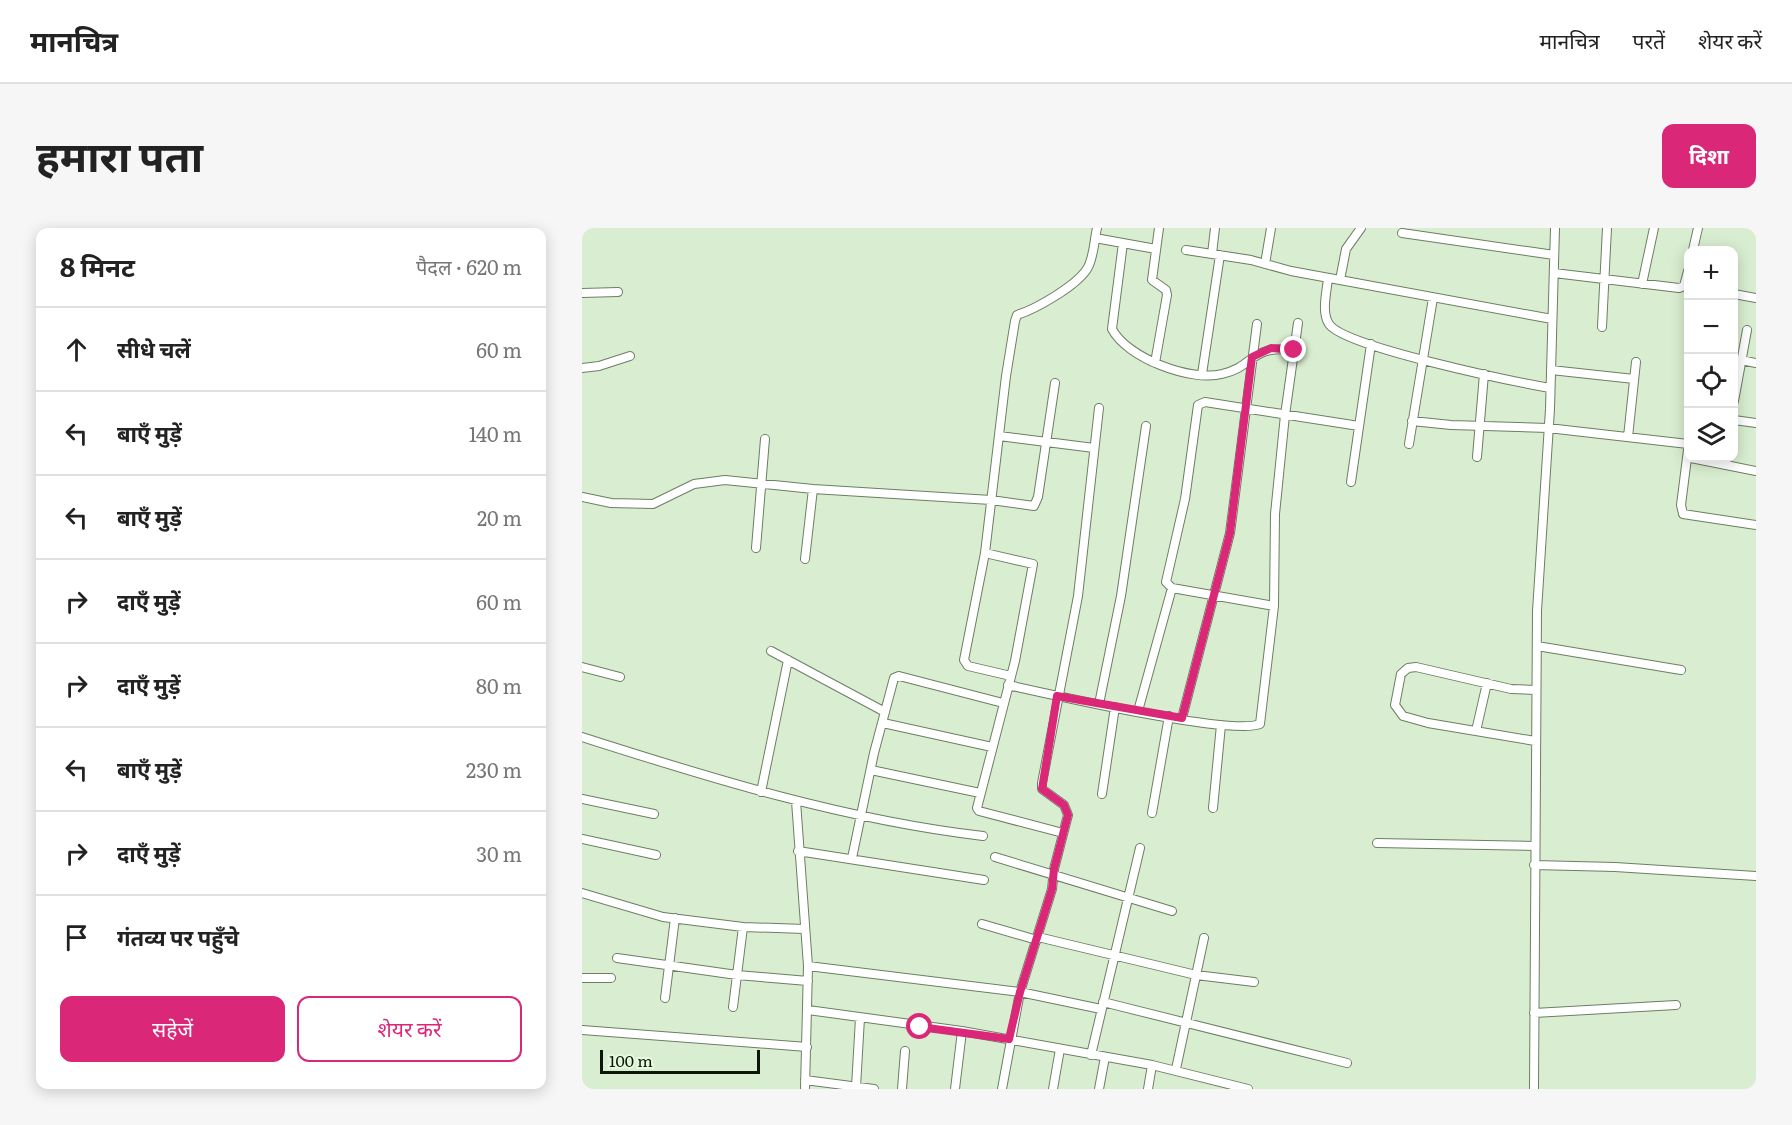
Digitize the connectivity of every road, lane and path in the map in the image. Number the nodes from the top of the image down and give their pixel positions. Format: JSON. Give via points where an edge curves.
{"nodes":[{"id":1,"x":1097,"y":228,"type":"edge"},
{"id":2,"x":1159,"y":228,"type":"edge"},
{"id":3,"x":1215,"y":228,"type":"edge"},
{"id":4,"x":1271,"y":228,"type":"edge"},
{"id":5,"x":1361,"y":228,"type":"edge"},
{"id":6,"x":1555,"y":228,"type":"edge"},
{"id":7,"x":1607,"y":228,"type":"edge"},
{"id":8,"x":1654,"y":228,"type":"edge"},
{"id":9,"x":1698,"y":228,"type":"edge"},
{"id":10,"x":1402,"y":233,"type":"dead end"},
{"id":11,"x":1095,"y":238,"type":"junction"},
{"id":12,"x":1123,"y":243,"type":"junction"},
{"id":13,"x":1694,"y":246,"type":"edge"},
{"id":14,"x":1156,"y":249,"type":"junction"},
{"id":15,"x":1186,"y":250,"type":"dead end"},
{"id":16,"x":1216,"y":254,"type":"junction"},
{"id":17,"x":1554,"y":255,"type":"junction"},
{"id":18,"x":1266,"y":264,"type":"junction"},
{"id":19,"x":1554,"y":273,"type":"junction"},
{"id":20,"x":1328,"y":278,"type":"junction"},
{"id":21,"x":1340,"y":280,"type":"junction"},
{"id":22,"x":1605,"y":280,"type":"junction"},
{"id":23,"x":1642,"y":284,"type":"junction"},
{"id":24,"x":1684,"y":286,"type":"edge"},
{"id":25,"x":618,"y":292,"type":"dead end"},
{"id":26,"x":582,"y":293,"type":"edge"},
{"id":27,"x":1738,"y":295,"type":"edge"},
{"id":28,"x":1433,"y":298,"type":"junction"},
{"id":29,"x":1756,"y":298,"type":"edge"},
{"id":30,"x":1552,"y":319,"type":"junction"},
{"id":31,"x":1298,"y":323,"type":"dead end"},
{"id":32,"x":1257,"y":324,"type":"dead end"},
{"id":33,"x":1602,"y":327,"type":"dead end"},
{"id":34,"x":1747,"y":330,"type":"dead end"},
{"id":35,"x":1371,"y":344,"type":"junction"},
{"id":36,"x":1294,"y":350,"type":"junction"},
{"id":37,"x":630,"y":356,"type":"dead end"},
{"id":38,"x":1252,"y":357,"type":"junction"},
{"id":39,"x":1422,"y":358,"type":"junction"},
{"id":40,"x":1741,"y":360,"type":"junction"},
{"id":41,"x":1636,"y":362,"type":"dead end"},
{"id":42,"x":1155,"y":363,"type":"junction"},
{"id":43,"x":1756,"y":363,"type":"edge"},
{"id":44,"x":582,"y":368,"type":"edge"},
{"id":45,"x":1551,"y":370,"type":"junction"},
{"id":46,"x":1202,"y":374,"type":"junction"},
{"id":47,"x":1484,"y":375,"type":"junction"},
{"id":48,"x":1738,"y":378,"type":"edge"},
{"id":49,"x":1634,"y":380,"type":"junction"},
{"id":50,"x":1055,"y":383,"type":"dead end"},
{"id":51,"x":1550,"y":388,"type":"junction"},
{"id":52,"x":1099,"y":408,"type":"dead end"},
{"id":53,"x":1245,"y":409,"type":"junction"},
{"id":54,"x":1285,"y":415,"type":"junction"},
{"id":55,"x":1412,"y":421,"type":"junction"},
{"id":56,"x":1738,"y":421,"type":"edge"},
{"id":57,"x":1756,"y":423,"type":"edge"},
{"id":58,"x":1146,"y":426,"type":"dead end"},
{"id":59,"x":1359,"y":426,"type":"junction"},
{"id":60,"x":1479,"y":426,"type":"junction"},
{"id":61,"x":1548,"y":428,"type":"junction"},
{"id":62,"x":999,"y":436,"type":"junction"},
{"id":63,"x":1628,"y":437,"type":"junction"},
{"id":64,"x":765,"y":439,"type":"dead end"},
{"id":65,"x":1046,"y":442,"type":"junction"},
{"id":66,"x":1684,"y":443,"type":"edge"},
{"id":67,"x":1409,"y":444,"type":"dead end"},
{"id":68,"x":1094,"y":448,"type":"junction"},
{"id":69,"x":1477,"y":457,"type":"dead end"},
{"id":70,"x":1688,"y":462,"type":"edge"},
{"id":71,"x":1718,"y":462,"type":"edge"},
{"id":72,"x":1756,"y":471,"type":"edge"},
{"id":73,"x":1352,"y":482,"type":"dead end"},
{"id":74,"x":761,"y":483,"type":"junction"},
{"id":75,"x":813,"y":489,"type":"junction"},
{"id":76,"x":582,"y":497,"type":"edge"},
{"id":77,"x":991,"y":500,"type":"junction"},
{"id":78,"x":1756,"y":525,"type":"edge"},
{"id":79,"x":756,"y":548,"type":"dead end"},
{"id":80,"x":985,"y":553,"type":"junction"},
{"id":81,"x":805,"y":559,"type":"dead end"},
{"id":82,"x":1172,"y":588,"type":"junction"},
{"id":83,"x":1216,"y":596,"type":"junction"},
{"id":84,"x":1274,"y":606,"type":"junction"},
{"id":85,"x":1537,"y":646,"type":"junction"},
{"id":86,"x":771,"y":651,"type":"dead end"},
{"id":87,"x":788,"y":660,"type":"junction"},
{"id":88,"x":582,"y":668,"type":"edge"},
{"id":89,"x":1681,"y":670,"type":"dead end"},
{"id":90,"x":620,"y":677,"type":"dead end"},
{"id":91,"x":1010,"y":681,"type":"junction"},
{"id":92,"x":1487,"y":683,"type":"junction"},
{"id":93,"x":1536,"y":690,"type":"junction"},
{"id":94,"x":1057,"y":696,"type":"junction"},
{"id":95,"x":1003,"y":704,"type":"junction"},
{"id":96,"x":1099,"y":704,"type":"junction"},
{"id":97,"x":1115,"y":707,"type":"junction"},
{"id":98,"x":1138,"y":711,"type":"junction"},
{"id":99,"x":885,"y":712,"type":"junction"},
{"id":100,"x":1169,"y":716,"type":"junction"},
{"id":101,"x":1182,"y":718,"type":"junction"},
{"id":102,"x":883,"y":723,"type":"junction"},
{"id":103,"x":1221,"y":724,"type":"junction"},
{"id":104,"x":1476,"y":731,"type":"junction"},
{"id":105,"x":582,"y":737,"type":"edge"},
{"id":106,"x":1535,"y":741,"type":"junction"},
{"id":107,"x":992,"y":747,"type":"junction"},
{"id":108,"x":871,"y":770,"type":"junction"},
{"id":109,"x":761,"y":792,"type":"junction"},
{"id":110,"x":980,"y":793,"type":"junction"},
{"id":111,"x":1102,"y":794,"type":"dead end"},
{"id":112,"x":582,"y":799,"type":"edge"},
{"id":113,"x":796,"y":801,"type":"junction"},
{"id":114,"x":1213,"y":808,"type":"dead end"},
{"id":115,"x":1152,"y":813,"type":"dead end"},
{"id":116,"x":654,"y":814,"type":"dead end"},
{"id":117,"x":861,"y":814,"type":"junction"},
{"id":118,"x":1063,"y":833,"type":"junction"},
{"id":119,"x":983,"y":836,"type":"dead end"},
{"id":120,"x":582,"y":839,"type":"edge"},
{"id":121,"x":1377,"y":843,"type":"dead end"},
{"id":122,"x":1534,"y":846,"type":"junction"},
{"id":123,"x":1140,"y":848,"type":"dead end"},
{"id":124,"x":798,"y":851,"type":"junction"},
{"id":125,"x":657,"y":855,"type":"dead end"},
{"id":126,"x":995,"y":857,"type":"dead end"},
{"id":127,"x":852,"y":858,"type":"junction"},
{"id":128,"x":1534,"y":865,"type":"junction"},
{"id":129,"x":1054,"y":875,"type":"junction"},
{"id":130,"x":1756,"y":876,"type":"edge"},
{"id":131,"x":984,"y":879,"type":"dead end"},
{"id":132,"x":582,"y":893,"type":"edge"},
{"id":133,"x":1127,"y":898,"type":"junction"},
{"id":134,"x":1172,"y":911,"type":"dead end"},
{"id":135,"x":675,"y":918,"type":"junction"},
{"id":136,"x":982,"y":924,"type":"dead end"},
{"id":137,"x":743,"y":927,"type":"junction"},
{"id":138,"x":805,"y":929,"type":"junction"},
{"id":139,"x":1037,"y":938,"type":"junction"},
{"id":140,"x":1204,"y":938,"type":"dead end"},
{"id":141,"x":1114,"y":955,"type":"junction"},
{"id":142,"x":617,"y":958,"type":"dead end"},
{"id":143,"x":670,"y":966,"type":"junction"},
{"id":144,"x":807,"y":966,"type":"junction"},
{"id":145,"x":737,"y":975,"type":"junction"},
{"id":146,"x":1196,"y":975,"type":"junction"},
{"id":147,"x":582,"y":978,"type":"edge"},
{"id":148,"x":611,"y":978,"type":"dead end"},
{"id":149,"x":808,"y":981,"type":"junction"},
{"id":150,"x":1254,"y":982,"type":"dead end"},
{"id":151,"x":1020,"y":992,"type":"junction"},
{"id":152,"x":665,"y":998,"type":"dead end"},
{"id":153,"x":1676,"y":1005,"type":"dead end"},
{"id":154,"x":1102,"y":1006,"type":"junction"},
{"id":155,"x":733,"y":1007,"type":"dead end"},
{"id":156,"x":808,"y":1010,"type":"junction"},
{"id":157,"x":1534,"y":1013,"type":"junction"},
{"id":158,"x":860,"y":1018,"type":"junction"},
{"id":159,"x":1186,"y":1023,"type":"junction"},
{"id":160,"x":582,"y":1030,"type":"edge"},
{"id":161,"x":962,"y":1031,"type":"junction"},
{"id":162,"x":1009,"y":1039,"type":"junction"},
{"id":163,"x":807,"y":1047,"type":"junction"},
{"id":164,"x":1060,"y":1049,"type":"junction"},
{"id":165,"x":905,"y":1052,"type":"dead end"},
{"id":166,"x":1091,"y":1055,"type":"junction"},
{"id":167,"x":1105,"y":1057,"type":"junction"},
{"id":168,"x":1347,"y":1063,"type":"dead end"},
{"id":169,"x":1152,"y":1065,"type":"junction"},
{"id":170,"x":1176,"y":1069,"type":"junction"},
{"id":171,"x":805,"y":1084,"type":"edge"},
{"id":172,"x":856,"y":1086,"type":"junction"},
{"id":173,"x":873,"y":1089,"type":"edge"},
{"id":174,"x":902,"y":1089,"type":"edge"},
{"id":175,"x":956,"y":1089,"type":"edge"},
{"id":176,"x":1002,"y":1089,"type":"edge"},
{"id":177,"x":1053,"y":1089,"type":"edge"},
{"id":178,"x":1099,"y":1089,"type":"edge"},
{"id":179,"x":1148,"y":1089,"type":"edge"},
{"id":180,"x":1248,"y":1089,"type":"edge"},
{"id":181,"x":1534,"y":1089,"type":"edge"}],
"edges":[{"from":1,"to":11,"type":"street"},
{"from":2,"to":14,"type":"street"},
{"from":3,"to":16,"type":"street"},
{"from":4,"to":18,"type":"street"},
{"from":5,"to":21,"type":"street","via":[[1346,249]]},
{"from":6,"to":17,"type":"street"},
{"from":7,"to":22,"type":"street"},
{"from":8,"to":23,"type":"street"},
{"from":9,"to":13,"type":"street"},
{"from":10,"to":17,"type":"street"},
{"from":11,"to":12,"type":"street"},
{"from":11,"to":62,"type":"street","via":[[1084,273],[1037,308],[1017,315]]},
{"from":12,"to":14,"type":"street"},
{"from":12,"to":42,"type":"street","via":[[1112,329],[1133,353]]},
{"from":14,"to":42,"type":"street","via":[[1152,280],[1167,295]]},
{"from":15,"to":16,"type":"street"},
{"from":16,"to":18,"type":"street"},
{"from":16,"to":46,"type":"street"},
{"from":17,"to":19,"type":"street"},
{"from":18,"to":20,"type":"street"},
{"from":19,"to":22,"type":"street"},
{"from":19,"to":30,"type":"street"},
{"from":20,"to":21,"type":"street"},
{"from":20,"to":35,"type":"street","via":[[1326,309],[1330,325]]},
{"from":21,"to":28,"type":"street"},
{"from":22,"to":23,"type":"street"},
{"from":22,"to":33,"type":"street"},
{"from":23,"to":24,"type":"street"},
{"from":25,"to":26,"type":"street"},
{"from":27,"to":29,"type":"street"},
{"from":28,"to":30,"type":"street"},
{"from":28,"to":39,"type":"street"},
{"from":30,"to":45,"type":"street"},
{"from":31,"to":36,"type":"street"},
{"from":32,"to":38,"type":"street"},
{"from":34,"to":40,"type":"street"},
{"from":35,"to":39,"type":"street"},
{"from":35,"to":59,"type":"street"},
{"from":36,"to":38,"type":"street","via":[[1271,348]]},
{"from":36,"to":54,"type":"street"},
{"from":37,"to":44,"type":"street"},
{"from":38,"to":46,"type":"street","via":[[1222,375]]},
{"from":38,"to":53,"type":"street"},
{"from":39,"to":47,"type":"street"},
{"from":39,"to":55,"type":"street"},
{"from":40,"to":43,"type":"street"},
{"from":40,"to":48,"type":"street"},
{"from":41,"to":49,"type":"street"},
{"from":42,"to":46,"type":"street"},
{"from":45,"to":49,"type":"street"},
{"from":45,"to":51,"type":"street"},
{"from":47,"to":51,"type":"street"},
{"from":47,"to":60,"type":"street"},
{"from":49,"to":63,"type":"street"},
{"from":50,"to":65,"type":"street"},
{"from":51,"to":61,"type":"street"},
{"from":52,"to":68,"type":"street"},
{"from":53,"to":54,"type":"street"},
{"from":53,"to":82,"type":"street","via":[[1205,402],[1198,405],[1185,499],[1167,578]]},
{"from":53,"to":83,"type":"street","via":[[1230,533]]},
{"from":54,"to":59,"type":"street"},
{"from":54,"to":84,"type":"street","via":[[1275,514]]},
{"from":55,"to":60,"type":"street"},
{"from":55,"to":67,"type":"street"},
{"from":56,"to":57,"type":"street"},
{"from":58,"to":96,"type":"street","via":[[1121,596]]},
{"from":59,"to":73,"type":"street"},
{"from":60,"to":61,"type":"street"},
{"from":60,"to":69,"type":"street"},
{"from":61,"to":63,"type":"street"},
{"from":61,"to":85,"type":"street"},
{"from":62,"to":65,"type":"street"},
{"from":62,"to":77,"type":"street"},
{"from":63,"to":66,"type":"street"},
{"from":64,"to":74,"type":"street"},
{"from":65,"to":68,"type":"street"},
{"from":65,"to":77,"type":"street","via":[[1034,506]]},
{"from":68,"to":94,"type":"street","via":[[1078,596]]},
{"from":70,"to":78,"type":"street","via":[[1683,514]]},
{"from":71,"to":72,"type":"street"},
{"from":74,"to":75,"type":"street"},
{"from":74,"to":76,"type":"street","via":[[694,484],[653,504],[611,503]]},
{"from":74,"to":79,"type":"street"},
{"from":75,"to":77,"type":"street"},
{"from":75,"to":81,"type":"street"},
{"from":77,"to":80,"type":"street"},
{"from":80,"to":91,"type":"street","via":[[964,660],[968,666]]},
{"from":80,"to":91,"type":"street","via":[[1034,564]]},
{"from":82,"to":83,"type":"street"},
{"from":82,"to":98,"type":"street"},
{"from":83,"to":84,"type":"street"},
{"from":83,"to":101,"type":"street"},
{"from":84,"to":103,"type":"street","via":[[1260,724]]},
{"from":85,"to":89,"type":"street"},
{"from":85,"to":93,"type":"street"},
{"from":86,"to":87,"type":"street"},
{"from":87,"to":99,"type":"street"},
{"from":87,"to":109,"type":"street"},
{"from":88,"to":90,"type":"street"},
{"from":91,"to":94,"type":"street"},
{"from":91,"to":95,"type":"street"},
{"from":92,"to":93,"type":"street"},
{"from":92,"to":104,"type":"street"},
{"from":92,"to":104,"type":"street","via":[[1416,667],[1408,668],[1397,682],[1395,705],[1403,716]]},
{"from":93,"to":106,"type":"street"},
{"from":94,"to":96,"type":"street"},
{"from":94,"to":118,"type":"street","via":[[1042,783],[1046,793],[1067,810]]},
{"from":95,"to":99,"type":"street","via":[[899,676],[892,681]]},
{"from":95,"to":107,"type":"street"},
{"from":96,"to":97,"type":"street"},
{"from":97,"to":98,"type":"street"},
{"from":97,"to":111,"type":"street"},
{"from":98,"to":100,"type":"street"},
{"from":99,"to":102,"type":"street"},
{"from":100,"to":101,"type":"street"},
{"from":100,"to":115,"type":"street"},
{"from":101,"to":103,"type":"street"},
{"from":102,"to":107,"type":"street"},
{"from":102,"to":108,"type":"street"},
{"from":103,"to":114,"type":"street"},
{"from":104,"to":106,"type":"street"},
{"from":105,"to":109,"type":"street"},
{"from":106,"to":122,"type":"street"},
{"from":107,"to":110,"type":"street"},
{"from":108,"to":110,"type":"street"},
{"from":108,"to":117,"type":"street"},
{"from":109,"to":113,"type":"street"},
{"from":110,"to":118,"type":"street","via":[[979,811]]},
{"from":112,"to":116,"type":"street"},
{"from":113,"to":117,"type":"street"},
{"from":113,"to":124,"type":"street"},
{"from":117,"to":119,"type":"street"},
{"from":117,"to":127,"type":"street"},
{"from":118,"to":129,"type":"street"},
{"from":120,"to":125,"type":"street"},
{"from":121,"to":122,"type":"street"},
{"from":122,"to":128,"type":"street"},
{"from":123,"to":133,"type":"street"},
{"from":124,"to":127,"type":"street"},
{"from":124,"to":138,"type":"street"},
{"from":126,"to":129,"type":"street"},
{"from":127,"to":131,"type":"street"},
{"from":128,"to":130,"type":"street"},
{"from":128,"to":157,"type":"street"},
{"from":129,"to":133,"type":"street"},
{"from":129,"to":139,"type":"street"},
{"from":132,"to":135,"type":"street"},
{"from":133,"to":134,"type":"street"},
{"from":133,"to":141,"type":"street"},
{"from":135,"to":137,"type":"street"},
{"from":135,"to":143,"type":"street"},
{"from":136,"to":139,"type":"street"},
{"from":137,"to":138,"type":"street"},
{"from":137,"to":145,"type":"street"},
{"from":138,"to":144,"type":"street"},
{"from":139,"to":141,"type":"street"},
{"from":139,"to":151,"type":"street"},
{"from":140,"to":146,"type":"street"},
{"from":141,"to":146,"type":"street"},
{"from":141,"to":154,"type":"street"},
{"from":142,"to":143,"type":"street"},
{"from":143,"to":145,"type":"street"},
{"from":143,"to":152,"type":"street"},
{"from":144,"to":149,"type":"street"},
{"from":144,"to":151,"type":"street"},
{"from":145,"to":149,"type":"street"},
{"from":145,"to":155,"type":"street"},
{"from":146,"to":150,"type":"street"},
{"from":146,"to":159,"type":"street"},
{"from":147,"to":148,"type":"street"},
{"from":149,"to":156,"type":"street"},
{"from":151,"to":154,"type":"street"},
{"from":151,"to":162,"type":"street"},
{"from":153,"to":157,"type":"street"},
{"from":154,"to":159,"type":"street"},
{"from":154,"to":166,"type":"street"},
{"from":156,"to":158,"type":"street"},
{"from":156,"to":163,"type":"street"},
{"from":157,"to":181,"type":"street"},
{"from":158,"to":161,"type":"street"},
{"from":158,"to":172,"type":"street"},
{"from":159,"to":168,"type":"street"},
{"from":159,"to":170,"type":"street"},
{"from":160,"to":163,"type":"street"},
{"from":161,"to":162,"type":"street"},
{"from":161,"to":175,"type":"street"},
{"from":162,"to":164,"type":"street"},
{"from":162,"to":176,"type":"street"},
{"from":163,"to":171,"type":"street"},
{"from":164,"to":166,"type":"street"},
{"from":164,"to":177,"type":"street"},
{"from":165,"to":174,"type":"street"},
{"from":166,"to":167,"type":"street"},
{"from":167,"to":169,"type":"street"},
{"from":167,"to":178,"type":"street"},
{"from":169,"to":170,"type":"street"},
{"from":169,"to":179,"type":"street"},
{"from":170,"to":180,"type":"street"},
{"from":171,"to":172,"type":"street"},
{"from":172,"to":173,"type":"street"}]}
